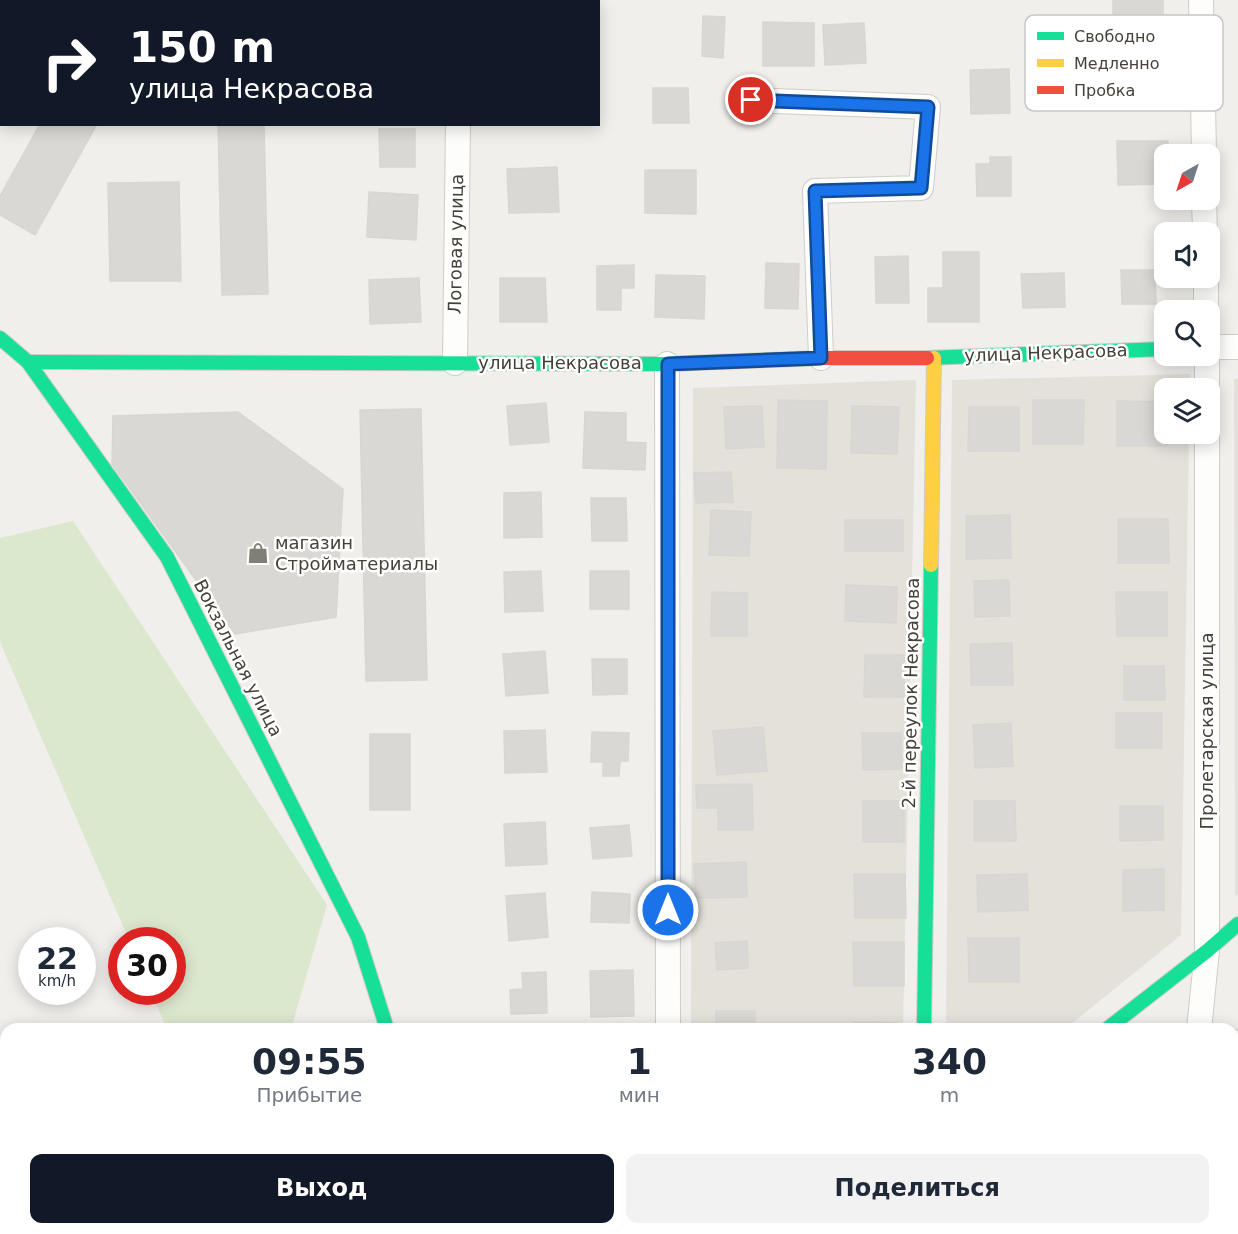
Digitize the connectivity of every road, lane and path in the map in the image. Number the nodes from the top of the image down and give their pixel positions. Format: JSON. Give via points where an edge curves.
{"nodes":[{"id":1,"x":1201,"y":0,"type":"edge"},
{"id":2,"x":1201,"y":15,"type":"edge"},
{"id":3,"x":751,"y":100,"type":"dead end"},
{"id":4,"x":1202,"y":111,"type":"edge"},
{"id":5,"x":458,"y":126,"type":"edge"},
{"id":6,"x":1203,"y":144,"type":"edge"},
{"id":7,"x":0,"y":338,"type":"edge"},
{"id":8,"x":1220,"y":347,"type":"edge"},
{"id":9,"x":1238,"y":347,"type":"edge"},
{"id":10,"x":1154,"y":349,"type":"edge"},
{"id":11,"x":821,"y":358,"type":"junction"},
{"id":12,"x":934,"y":358,"type":"junction"},
{"id":13,"x":28,"y":362,"type":"junction"},
{"id":14,"x":455,"y":363,"type":"junction"},
{"id":15,"x":668,"y":364,"type":"junction"},
{"id":16,"x":1207,"y":444,"type":"edge"},
{"id":17,"x":1238,"y":924,"type":"edge"},
{"id":18,"x":1207,"y":951,"type":"junction"},
{"id":19,"x":385,"y":1023,"type":"edge"},
{"id":20,"x":668,"y":1023,"type":"edge"},
{"id":21,"x":924,"y":1023,"type":"edge"},
{"id":22,"x":1115,"y":1023,"type":"edge"},
{"id":23,"x":1200,"y":1023,"type":"edge"}],
"edges":[{"from":1,"to":2,"type":"street"},
{"from":3,"to":11,"type":"street","via":[[928,107],[921,188],[815,191]]},
{"from":4,"to":6,"type":"street"},
{"from":5,"to":14,"type":"street","name":"Логовая улица"},
{"from":7,"to":13,"type":"street","name":"Вокзальная улица"},
{"from":8,"to":9,"type":"street"},
{"from":10,"to":12,"type":"street","name":"улица Некрасова"},
{"from":11,"to":12,"type":"street","name":"улица Некрасова"},
{"from":11,"to":15,"type":"street","name":"улица Некрасова"},
{"from":12,"to":21,"type":"street","name":"2-й переулок Некрасова"},
{"from":13,"to":14,"type":"street","name":"улица Некрасова"},
{"from":13,"to":19,"type":"street","name":"Вокзальная улица","via":[[167,557],[358,937]]},
{"from":14,"to":15,"type":"street","name":"улица Некрасова"},
{"from":15,"to":20,"type":"street"},
{"from":16,"to":18,"type":"street","name":"Пролетарская улица"},
{"from":17,"to":18,"type":"street"},
{"from":18,"to":22,"type":"street"},
{"from":18,"to":23,"type":"street","name":"Пролетарская улица"}]}
